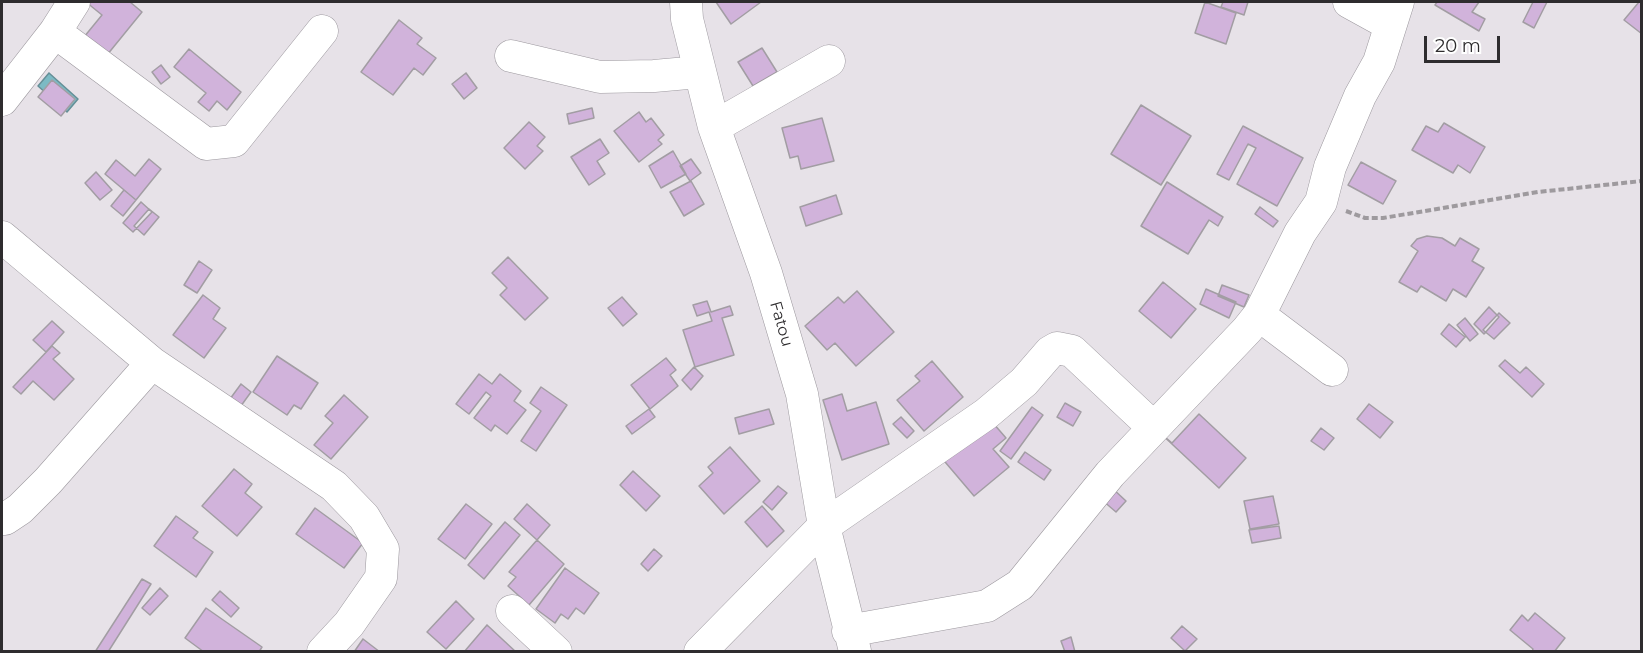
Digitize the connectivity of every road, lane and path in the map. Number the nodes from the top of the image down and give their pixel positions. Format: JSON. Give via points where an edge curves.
{"nodes":[{"id":1,"x":74,"y":2,"type":"edge"},
{"id":2,"x":686,"y":2,"type":"edge"},
{"id":3,"x":1349,"y":2,"type":"edge"},
{"id":4,"x":1394,"y":13,"type":"edge"},
{"id":5,"x":322,"y":31,"type":"dead end"},
{"id":6,"x":55,"y":32,"type":"junction"},
{"id":7,"x":511,"y":56,"type":"dead end"},
{"id":8,"x":829,"y":61,"type":"dead end"},
{"id":9,"x":699,"y":72,"type":"junction"},
{"id":10,"x":2,"y":100,"type":"edge"},
{"id":11,"x":714,"y":127,"type":"junction"},
{"id":12,"x":1641,"y":180,"type":"edge"},
{"id":13,"x":1321,"y":202,"type":"junction"},
{"id":14,"x":2,"y":237,"type":"edge"},
{"id":15,"x":1259,"y":315,"type":"junction"},
{"id":16,"x":152,"y":363,"type":"junction"},
{"id":17,"x":1332,"y":370,"type":"dead end"},
{"id":18,"x":1153,"y":427,"type":"junction"},
{"id":19,"x":2,"y":518,"type":"edge"},
{"id":20,"x":824,"y":526,"type":"junction"},
{"id":21,"x":512,"y":610,"type":"dead end"},
{"id":22,"x":852,"y":641,"type":"edge"},
{"id":23,"x":323,"y":651,"type":"edge"},
{"id":24,"x":556,"y":651,"type":"edge"},
{"id":25,"x":699,"y":651,"type":"edge"}],
"edges":[{"from":1,"to":6,"type":"street"},
{"from":2,"to":9,"type":"street","name":"Fatou"},
{"from":3,"to":4,"type":"street"},
{"from":4,"to":13,"type":"street","via":[[1379,62],[1329,167]]},
{"from":5,"to":6,"type":"street","via":[[234,141],[206,144]]},
{"from":6,"to":10,"type":"street"},
{"from":7,"to":9,"type":"street","via":[[600,77]]},
{"from":8,"to":11,"type":"street"},
{"from":9,"to":11,"type":"street","name":"Fatou"},
{"from":11,"to":20,"type":"street","name":"Fatou","via":[[766,273],[802,394]]},
{"from":12,"to":13,"type":"path","via":[[1538,192],[1383,218],[1365,218]]},
{"from":13,"to":15,"type":"street","via":[[1300,233]]},
{"from":14,"to":16,"type":"street"},
{"from":15,"to":17,"type":"street"},
{"from":15,"to":18,"type":"street"},
{"from":16,"to":19,"type":"street","via":[[20,510]]},
{"from":16,"to":23,"type":"street","via":[[334,486],[364,517],[384,549],[381,578],[350,624]]},
{"from":18,"to":20,"type":"street","via":[[1072,351],[1058,348],[986,414]]},
{"from":18,"to":22,"type":"street","via":[[1020,585],[987,606]]},
{"from":20,"to":22,"type":"street","name":"Fatou"},
{"from":20,"to":25,"type":"street"},
{"from":21,"to":24,"type":"street"}]}
